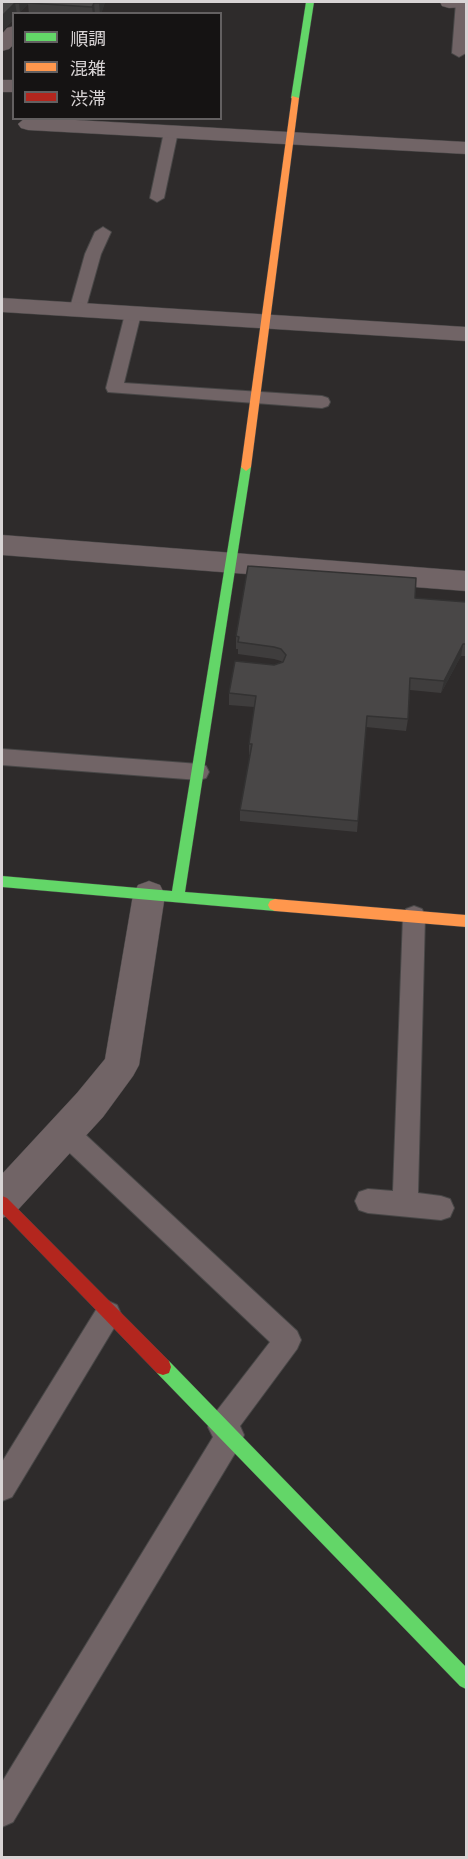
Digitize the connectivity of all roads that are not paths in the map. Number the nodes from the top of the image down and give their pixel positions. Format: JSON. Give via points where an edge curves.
{"nodes":[{"id":1,"x":310,"y":2,"type":"edge"},
{"id":2,"x":449,"y":2,"type":"edge"},
{"id":3,"x":464,"y":2,"type":"edge"},
{"id":4,"x":459,"y":54,"type":"dead end"},
{"id":5,"x":27,"y":124,"type":"dead end"},
{"id":6,"x":124,"y":124,"type":"edge"},
{"id":7,"x":171,"y":132,"type":"junction"},
{"id":8,"x":289,"y":138,"type":"junction"},
{"id":9,"x":466,"y":148,"type":"edge"},
{"id":10,"x":157,"y":198,"type":"dead end"},
{"id":11,"x":103,"y":232,"type":"dead end"},
{"id":12,"x":2,"y":305,"type":"edge"},
{"id":13,"x":77,"y":311,"type":"junction"},
{"id":14,"x":133,"y":314,"type":"junction"},
{"id":15,"x":266,"y":322,"type":"junction"},
{"id":16,"x":466,"y":334,"type":"edge"},
{"id":17,"x":256,"y":397,"type":"junction"},
{"id":18,"x":322,"y":402,"type":"dead end"},
{"id":19,"x":2,"y":545,"type":"edge"},
{"id":20,"x":232,"y":563,"type":"junction"},
{"id":21,"x":466,"y":581,"type":"edge"},
{"id":22,"x":216,"y":661,"type":"junction"},
{"id":23,"x":239,"y":664,"type":"edge"},
{"id":24,"x":2,"y":757,"type":"edge"},
{"id":25,"x":199,"y":771,"type":"junction"},
{"id":26,"x":2,"y":882,"type":"edge"},
{"id":27,"x":163,"y":896,"type":"junction"},
{"id":28,"x":414,"y":916,"type":"junction"},
{"id":29,"x":466,"y":921,"type":"edge"},
{"id":30,"x":66,"y":1132,"type":"junction"},
{"id":31,"x":368,"y":1201,"type":"dead end"},
{"id":32,"x":2,"y":1202,"type":"edge"},
{"id":33,"x":405,"y":1204,"type":"junction"},
{"id":34,"x":441,"y":1208,"type":"dead end"},
{"id":35,"x":108,"y":1314,"type":"junction"},
{"id":36,"x":226,"y":1431,"type":"junction"},
{"id":37,"x":2,"y":1487,"type":"edge"},
{"id":38,"x":466,"y":1680,"type":"edge"},
{"id":39,"x":2,"y":1811,"type":"edge"}],
"edges":[{"from":1,"to":8,"type":"street"},
{"from":2,"to":3,"type":"street"},
{"from":3,"to":4,"type":"lane"},
{"from":5,"to":6,"type":"street"},
{"from":6,"to":7,"type":"street"},
{"from":7,"to":8,"type":"street"},
{"from":7,"to":10,"type":"lane"},
{"from":8,"to":9,"type":"street"},
{"from":8,"to":15,"type":"street"},
{"from":11,"to":13,"type":"lane"},
{"from":12,"to":13,"type":"street"},
{"from":13,"to":14,"type":"street"},
{"from":14,"to":15,"type":"street"},
{"from":14,"to":17,"type":"lane","via":[[114,388]]},
{"from":15,"to":16,"type":"street"},
{"from":15,"to":17,"type":"street"},
{"from":17,"to":18,"type":"lane"},
{"from":17,"to":20,"type":"street"},
{"from":19,"to":20,"type":"street"},
{"from":20,"to":21,"type":"street"},
{"from":20,"to":22,"type":"street"},
{"from":22,"to":23,"type":"lane"},
{"from":22,"to":25,"type":"street"},
{"from":24,"to":25,"type":"lane"},
{"from":25,"to":27,"type":"street"},
{"from":26,"to":27,"type":"street"},
{"from":27,"to":28,"type":"street"},
{"from":27,"to":30,"type":"street","via":[[121,1065]]},
{"from":28,"to":29,"type":"street"},
{"from":28,"to":33,"type":"lane"},
{"from":30,"to":32,"type":"street"},
{"from":30,"to":36,"type":"lane","via":[[288,1340]]},
{"from":31,"to":33,"type":"lane"},
{"from":32,"to":35,"type":"street"},
{"from":33,"to":34,"type":"lane"},
{"from":35,"to":36,"type":"street"},
{"from":35,"to":37,"type":"lane"},
{"from":36,"to":38,"type":"street"},
{"from":36,"to":39,"type":"lane"}]}
